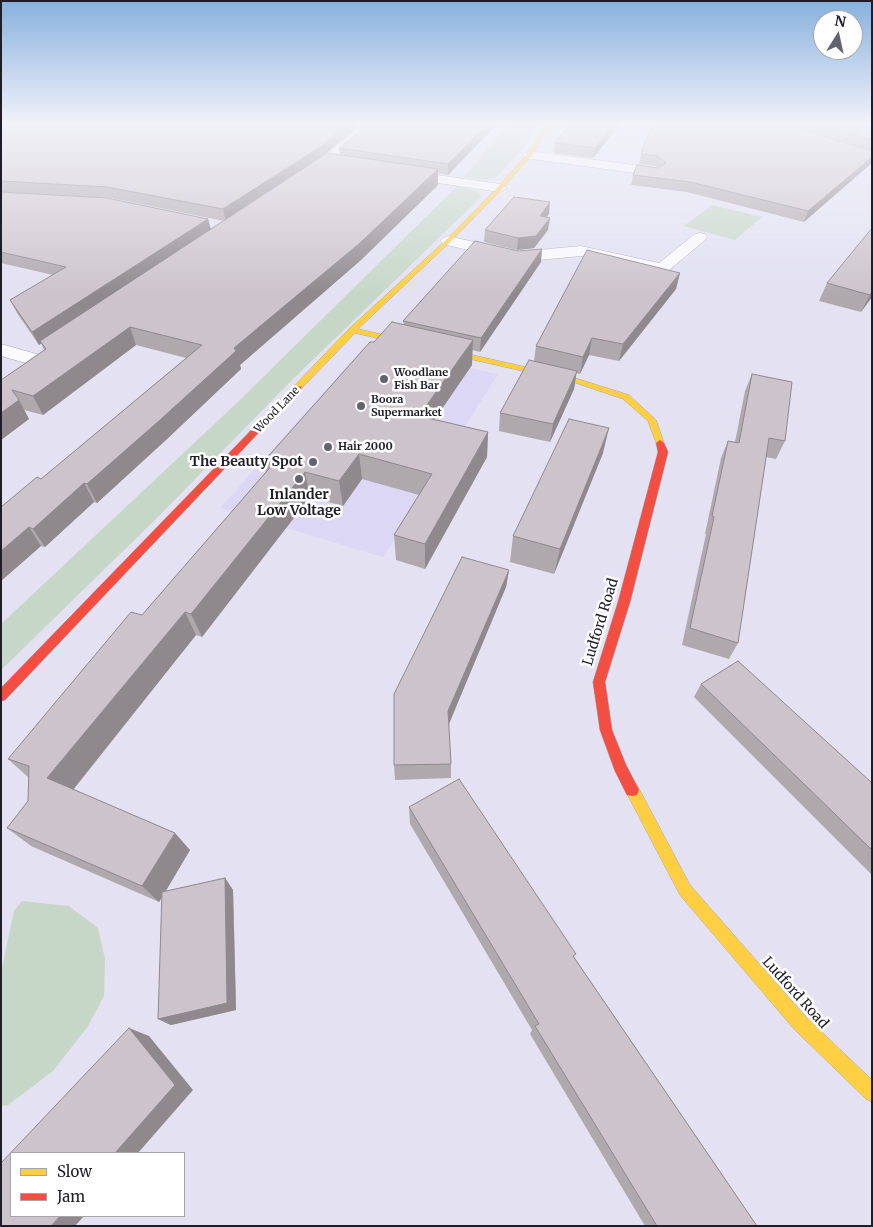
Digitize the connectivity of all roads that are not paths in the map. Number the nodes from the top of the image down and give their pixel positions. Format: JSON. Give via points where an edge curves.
{"nodes":[{"id":1,"x":299,"y":180,"type":"edge"},
{"id":2,"x":448,"y":180,"type":"edge"},
{"id":3,"x":507,"y":180,"type":"edge"},
{"id":4,"x":293,"y":184,"type":"edge"},
{"id":5,"x":500,"y":188,"type":"junction"},
{"id":6,"x":700,"y":237,"type":"dead end"},
{"id":7,"x":448,"y":241,"type":"junction"},
{"id":8,"x":353,"y":330,"type":"junction"},
{"id":9,"x":50,"y":348,"type":"edge"},
{"id":10,"x":1,"y":350,"type":"edge"},
{"id":11,"x":33,"y":359,"type":"junction"},
{"id":12,"x":17,"y":370,"type":"edge"},
{"id":13,"x":1,"y":696,"type":"edge"},
{"id":14,"x":872,"y":1093,"type":"edge"}],
"edges":[{"from":1,"to":4,"type":"street"},
{"from":2,"to":5,"type":"street"},
{"from":3,"to":5,"type":"street","name":"Wood Lane"},
{"from":5,"to":7,"type":"street","name":"Wood Lane"},
{"from":6,"to":7,"type":"street","via":[[662,268],[581,251],[517,257]]},
{"from":7,"to":8,"type":"street","name":"Wood Lane"},
{"from":8,"to":13,"type":"street","name":"Wood Lane"},
{"from":8,"to":14,"type":"street","name":"Ludford Road","via":[[578,381],[626,397],[652,420],[663,452],[624,602],[599,682],[606,730],[620,768],[685,890],[800,1023]]},
{"from":9,"to":11,"type":"street"},
{"from":10,"to":11,"type":"street"},
{"from":11,"to":12,"type":"street"}]}
